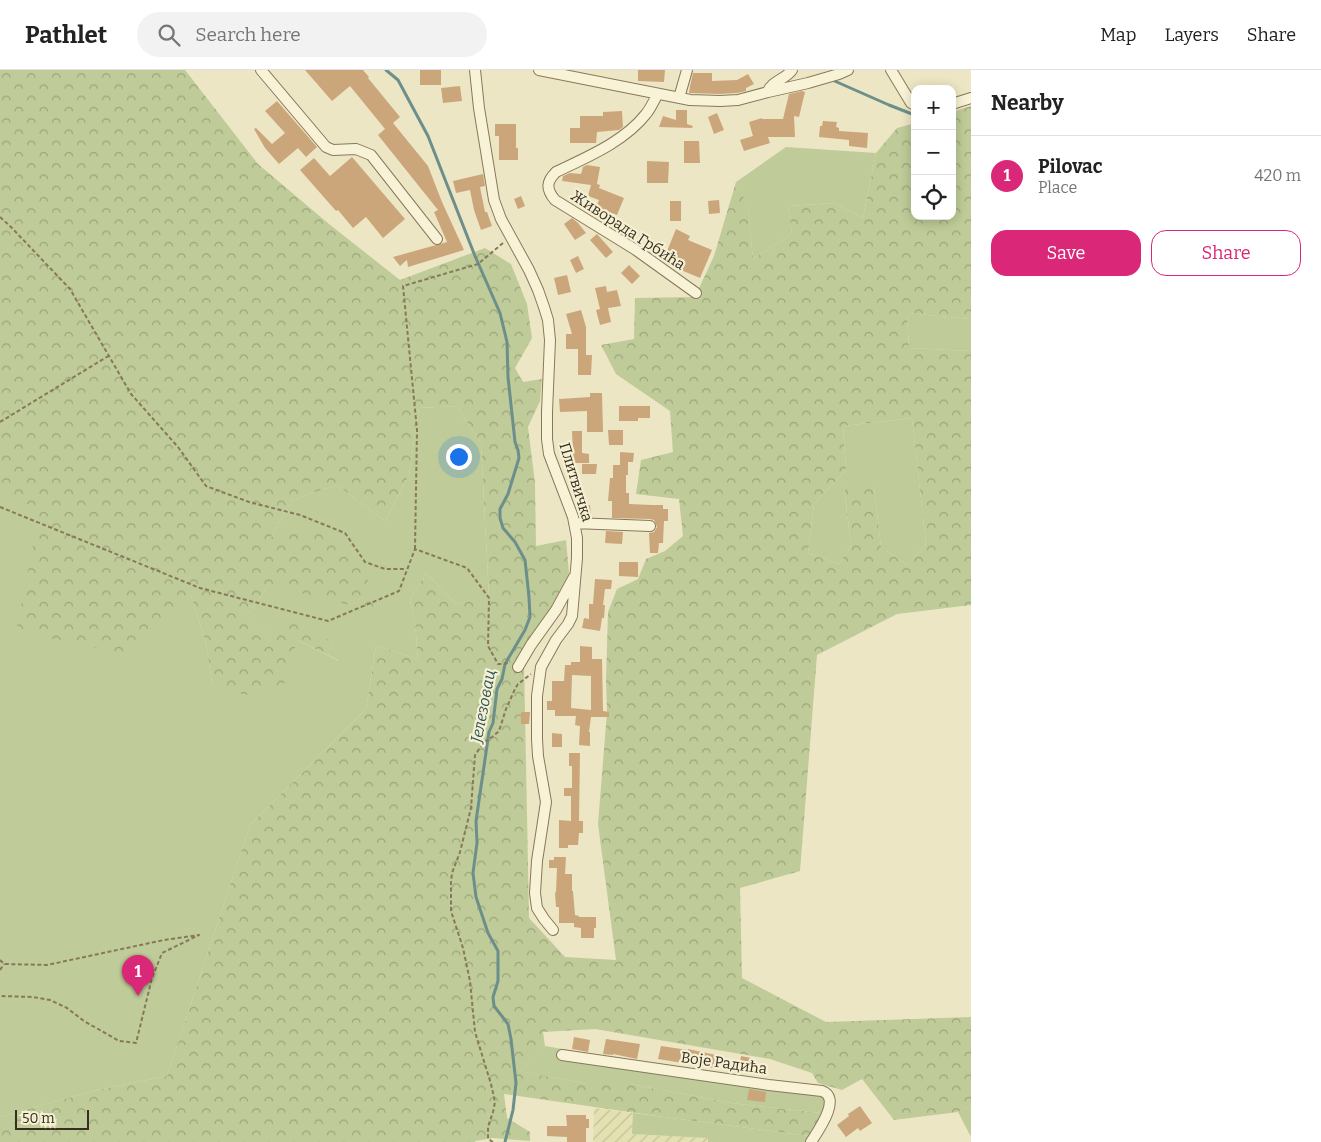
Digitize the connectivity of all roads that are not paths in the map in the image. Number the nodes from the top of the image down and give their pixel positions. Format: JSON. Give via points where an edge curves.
{"nodes":[{"id":1,"x":475,"y":70,"type":"edge"},
{"id":2,"x":539,"y":70,"type":"edge"},
{"id":3,"x":687,"y":70,"type":"edge"},
{"id":4,"x":792,"y":70,"type":"edge"},
{"id":5,"x":848,"y":70,"type":"edge"},
{"id":6,"x":891,"y":70,"type":"edge"},
{"id":7,"x":264,"y":71,"type":"edge"},
{"id":8,"x":768,"y":92,"type":"junction"},
{"id":9,"x":658,"y":94,"type":"junction"},
{"id":10,"x":678,"y":98,"type":"junction"},
{"id":11,"x":971,"y":98,"type":"edge"},
{"id":12,"x":911,"y":103,"type":"edge"},
{"id":13,"x":956,"y":103,"type":"edge"},
{"id":14,"x":437,"y":239,"type":"dead end"},
{"id":15,"x":696,"y":293,"type":"dead end"},
{"id":16,"x":574,"y":523,"type":"junction"},
{"id":17,"x":650,"y":526,"type":"dead end"},
{"id":18,"x":576,"y":574,"type":"junction"},
{"id":19,"x":520,"y":662,"type":"road end"},
{"id":20,"x":553,"y":930,"type":"dead end"},
{"id":21,"x":562,"y":1055,"type":"dead end"},
{"id":22,"x":811,"y":1142,"type":"edge"}],
"edges":[{"from":1,"to":16,"type":"street","name":"Плитвичка","via":[[497,210],[529,270],[548,320],[547,439],[549,454]]},
{"from":2,"to":9,"type":"street"},
{"from":3,"to":10,"type":"street"},
{"from":4,"to":8,"type":"street","via":[[768,88]]},
{"from":5,"to":8,"type":"street"},
{"from":6,"to":12,"type":"street"},
{"from":7,"to":14,"type":"street","via":[[326,147],[333,150],[356,149],[371,154]]},
{"from":8,"to":10,"type":"street","via":[[725,101]]},
{"from":9,"to":10,"type":"street"},
{"from":9,"to":15,"type":"street","name":"Живорада Грбића","via":[[646,114],[630,130],[556,172],[549,181],[549,192],[554,200],[636,250]]},
{"from":11,"to":13,"type":"street"},
{"from":16,"to":17,"type":"street"},
{"from":16,"to":18,"type":"street","name":"Плитвичка","via":[[578,548]]},
{"from":18,"to":19,"type":"street"},
{"from":18,"to":20,"type":"street","name":"Плитвичка","via":[[572,616],[541,667],[537,696],[538,756],[546,802],[535,892],[537,908]]},
{"from":21,"to":22,"type":"street","name":"Воје Радића","via":[[827,1092],[831,1102]]}]}
